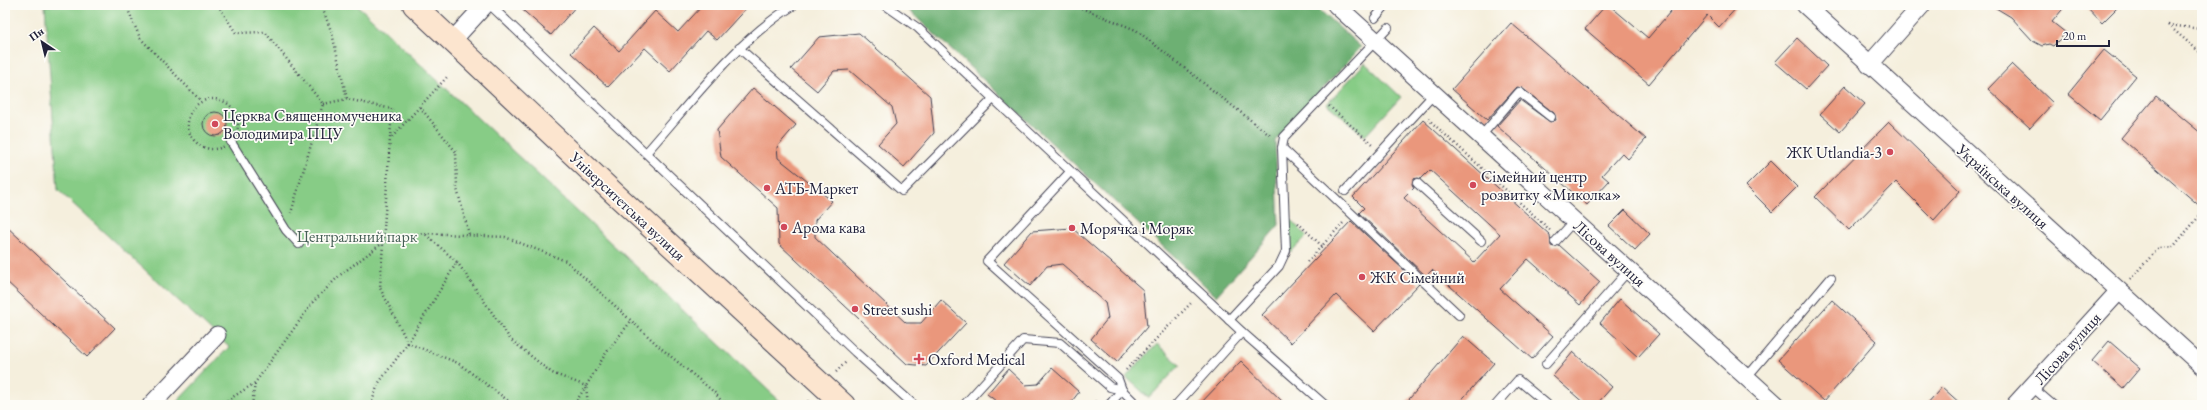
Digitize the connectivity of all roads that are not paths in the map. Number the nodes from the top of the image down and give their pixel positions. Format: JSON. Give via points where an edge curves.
{"nodes":[{"id":1,"x":414,"y":5,"type":"edge"},
{"id":2,"x":486,"y":5,"type":"edge"},
{"id":3,"x":490,"y":5,"type":"edge"},
{"id":4,"x":794,"y":5,"type":"edge"},
{"id":5,"x":885,"y":5,"type":"edge"},
{"id":6,"x":1336,"y":5,"type":"edge"},
{"id":7,"x":1386,"y":5,"type":"edge"},
{"id":8,"x":1804,"y":5,"type":"edge"},
{"id":9,"x":1922,"y":5,"type":"edge"},
{"id":10,"x":1375,"y":18,"type":"dead end"},
{"id":11,"x":1388,"y":28,"type":"dead end"},
{"id":12,"x":1376,"y":40,"type":"junction"},
{"id":13,"x":452,"y":41,"type":"junction"},
{"id":14,"x":739,"y":48,"type":"junction"},
{"id":15,"x":1869,"y":65,"type":"junction"},
{"id":16,"x":1435,"y":93,"type":"junction"},
{"id":17,"x":994,"y":99,"type":"junction"},
{"id":18,"x":1551,"y":117,"type":"dead end"},
{"id":19,"x":1482,"y":135,"type":"junction"},
{"id":20,"x":231,"y":142,"type":"road end"},
{"id":21,"x":1282,"y":146,"type":"junction"},
{"id":22,"x":1381,"y":152,"type":"junction"},
{"id":23,"x":646,"y":153,"type":"junction"},
{"id":24,"x":1388,"y":158,"type":"dead end"},
{"id":25,"x":1070,"y":172,"type":"junction"},
{"id":26,"x":1418,"y":183,"type":"dead end"},
{"id":27,"x":1345,"y":191,"type":"dead end"},
{"id":28,"x":1574,"y":220,"type":"junction"},
{"id":29,"x":1557,"y":240,"type":"road end"},
{"id":30,"x":1481,"y":242,"type":"dead end"},
{"id":31,"x":298,"y":244,"type":"dead end"},
{"id":32,"x":1629,"y":270,"type":"junction"},
{"id":33,"x":1832,"y":278,"type":"dead end"},
{"id":34,"x":2119,"y":291,"type":"junction"},
{"id":35,"x":1459,"y":314,"type":"dead end"},
{"id":36,"x":1229,"y":320,"type":"junction"},
{"id":37,"x":1242,"y":332,"type":"junction"},
{"id":38,"x":217,"y":335,"type":"dead end"},
{"id":39,"x":1546,"y":364,"type":"dead end"},
{"id":40,"x":2202,"y":366,"type":"edge"},
{"id":41,"x":1747,"y":377,"type":"junction"},
{"id":42,"x":2032,"y":388,"type":"junction"},
{"id":43,"x":1122,"y":390,"type":"junction"},
{"id":44,"x":151,"y":405,"type":"edge"},
{"id":45,"x":844,"y":405,"type":"edge"},
{"id":46,"x":914,"y":405,"type":"edge"},
{"id":47,"x":964,"y":405,"type":"edge"},
{"id":48,"x":1109,"y":405,"type":"edge"},
{"id":49,"x":1137,"y":405,"type":"edge"},
{"id":50,"x":1176,"y":405,"type":"edge"},
{"id":51,"x":1325,"y":405,"type":"edge"},
{"id":52,"x":1496,"y":405,"type":"edge"},
{"id":53,"x":1548,"y":405,"type":"edge"},
{"id":54,"x":1777,"y":405,"type":"edge"},
{"id":55,"x":2015,"y":405,"type":"edge"},
{"id":56,"x":2053,"y":405,"type":"edge"}],
"edges":[{"from":1,"to":13,"type":"main road","name":"Університетська вулиця"},
{"from":2,"to":13,"type":"street"},
{"from":3,"to":23,"type":"lane"},
{"from":4,"to":14,"type":"lane"},
{"from":5,"to":17,"type":"lane","via":[[918,28]]},
{"from":6,"to":12,"type":"street","name":"Лісова вулиця"},
{"from":7,"to":10,"type":"lane"},
{"from":8,"to":15,"type":"street","name":"Українська вулиця"},
{"from":9,"to":15,"type":"street"},
{"from":11,"to":12,"type":"lane"},
{"from":12,"to":16,"type":"street","name":"Лісова вулиця"},
{"from":12,"to":21,"type":"lane","via":[[1284,137]]},
{"from":13,"to":45,"type":"main road","name":"Університетська вулиця"},
{"from":14,"to":17,"type":"lane","via":[[902,191]]},
{"from":14,"to":23,"type":"lane"},
{"from":15,"to":34,"type":"street","name":"Українська вулиця"},
{"from":16,"to":19,"type":"street","name":"Лісова вулиця"},
{"from":16,"to":22,"type":"lane"},
{"from":17,"to":25,"type":"lane"},
{"from":18,"to":19,"type":"lane","via":[[1519,92]]},
{"from":19,"to":28,"type":"street","name":"Лісова вулиця"},
{"from":20,"to":31,"type":"lane","via":[[286,230]]},
{"from":21,"to":35,"type":"lane"},
{"from":21,"to":36,"type":"lane","via":[[1285,256],[1279,266]]},
{"from":22,"to":24,"type":"lane"},
{"from":22,"to":27,"type":"lane"},
{"from":23,"to":46,"type":"lane"},
{"from":25,"to":36,"type":"lane","via":[[1200,293],[1210,307]]},
{"from":25,"to":43,"type":"lane","via":[[987,261],[1118,379]]},
{"from":26,"to":30,"type":"lane"},
{"from":28,"to":29,"type":"lane"},
{"from":28,"to":32,"type":"street","name":"Лісова вулиця"},
{"from":32,"to":39,"type":"lane"},
{"from":32,"to":41,"type":"street","name":"Лісова вулиця"},
{"from":33,"to":41,"type":"lane"},
{"from":34,"to":40,"type":"street","name":"Українська вулиця"},
{"from":34,"to":42,"type":"street","name":"Лісова вулиця"},
{"from":36,"to":37,"type":"lane"},
{"from":37,"to":50,"type":"lane"},
{"from":37,"to":51,"type":"lane"},
{"from":38,"to":44,"type":"street"},
{"from":41,"to":54,"type":"street","name":"Лісова вулиця"},
{"from":42,"to":55,"type":"street","name":"Лісова вулиця"},
{"from":42,"to":56,"type":"lane"},
{"from":43,"to":47,"type":"lane","via":[[1110,387],[1060,343],[1023,340]]},
{"from":43,"to":48,"type":"lane"},
{"from":43,"to":49,"type":"lane"},
{"from":52,"to":53,"type":"lane","via":[[1518,380]]}]}
